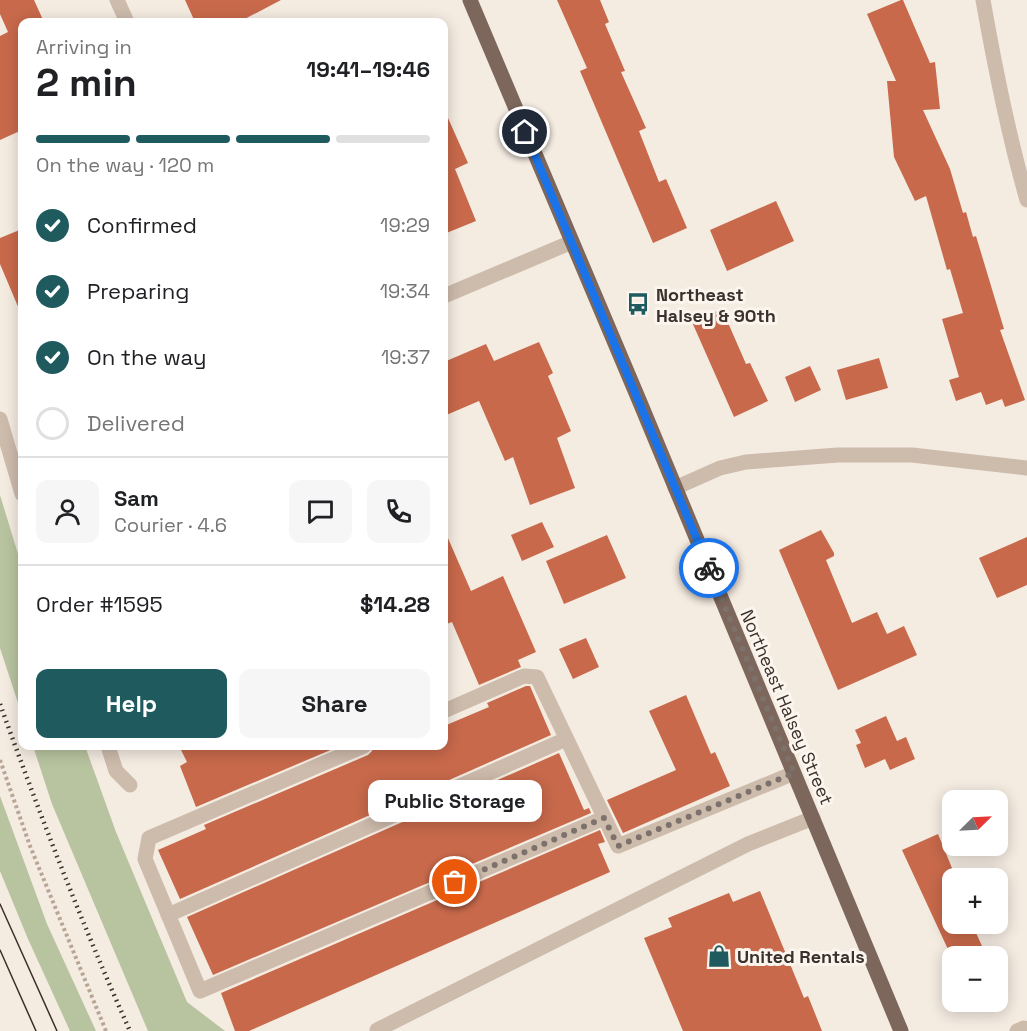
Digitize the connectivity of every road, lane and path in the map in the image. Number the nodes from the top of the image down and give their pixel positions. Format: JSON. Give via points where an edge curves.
{"nodes":[{"id":1,"x":117,"y":0,"type":"edge"},
{"id":2,"x":470,"y":0,"type":"edge"},
{"id":3,"x":983,"y":0,"type":"edge"},
{"id":4,"x":125,"y":18,"type":"edge"},
{"id":5,"x":1027,"y":200,"type":"edge"},
{"id":6,"x":572,"y":242,"type":"junction"},
{"id":7,"x":448,"y":294,"type":"edge"},
{"id":8,"x":0,"y":420,"type":"edge"},
{"id":9,"x":1027,"y":468,"type":"edge"},
{"id":10,"x":18,"y":470,"type":"edge"},
{"id":11,"x":675,"y":488,"type":"junction"},
{"id":12,"x":448,"y":709,"type":"edge"},
{"id":13,"x":566,"y":739,"type":"junction"},
{"id":14,"x":109,"y":750,"type":"edge"},
{"id":15,"x":355,"y":750,"type":"edge"},
{"id":16,"x":0,"y":760,"type":"edge"},
{"id":17,"x":794,"y":773,"type":"junction"},
{"id":18,"x":130,"y":785,"type":"dead end"},
{"id":19,"x":604,"y":818,"type":"junction"},
{"id":20,"x":813,"y":818,"type":"junction"},
{"id":21,"x":168,"y":915,"type":"junction"},
{"id":22,"x":377,"y":1030,"type":"edge"},
{"id":23,"x":106,"y":1031,"type":"edge"},
{"id":24,"x":901,"y":1031,"type":"edge"}],
"edges":[{"from":1,"to":4,"type":"street"},
{"from":2,"to":6,"type":"main road","name":"Northeast Halsey Street"},
{"from":3,"to":5,"type":"street","via":[[1012,147]]},
{"from":6,"to":7,"type":"street"},
{"from":6,"to":11,"type":"main road","name":"Northeast Halsey Street"},
{"from":8,"to":10,"type":"street"},
{"from":9,"to":11,"type":"street","via":[[912,455],[838,455],[746,462],[720,468]]},
{"from":11,"to":17,"type":"main road","name":"Northeast Halsey Street"},
{"from":12,"to":13,"type":"street","via":[[524,676],[537,677]]},
{"from":13,"to":19,"type":"street"},
{"from":13,"to":21,"type":"street"},
{"from":14,"to":18,"type":"street","via":[[116,771]]},
{"from":15,"to":21,"type":"street","via":[[149,838],[145,859]]},
{"from":16,"to":23,"type":"path","via":[[30,846]]},
{"from":17,"to":19,"type":"street","via":[[618,846]]},
{"from":17,"to":20,"type":"main road","name":"Northeast Halsey Street"},
{"from":19,"to":21,"type":"street","via":[[200,992]]},
{"from":20,"to":22,"type":"street","via":[[748,844]]},
{"from":20,"to":24,"type":"main road","name":"Northeast Halsey Street"}]}
